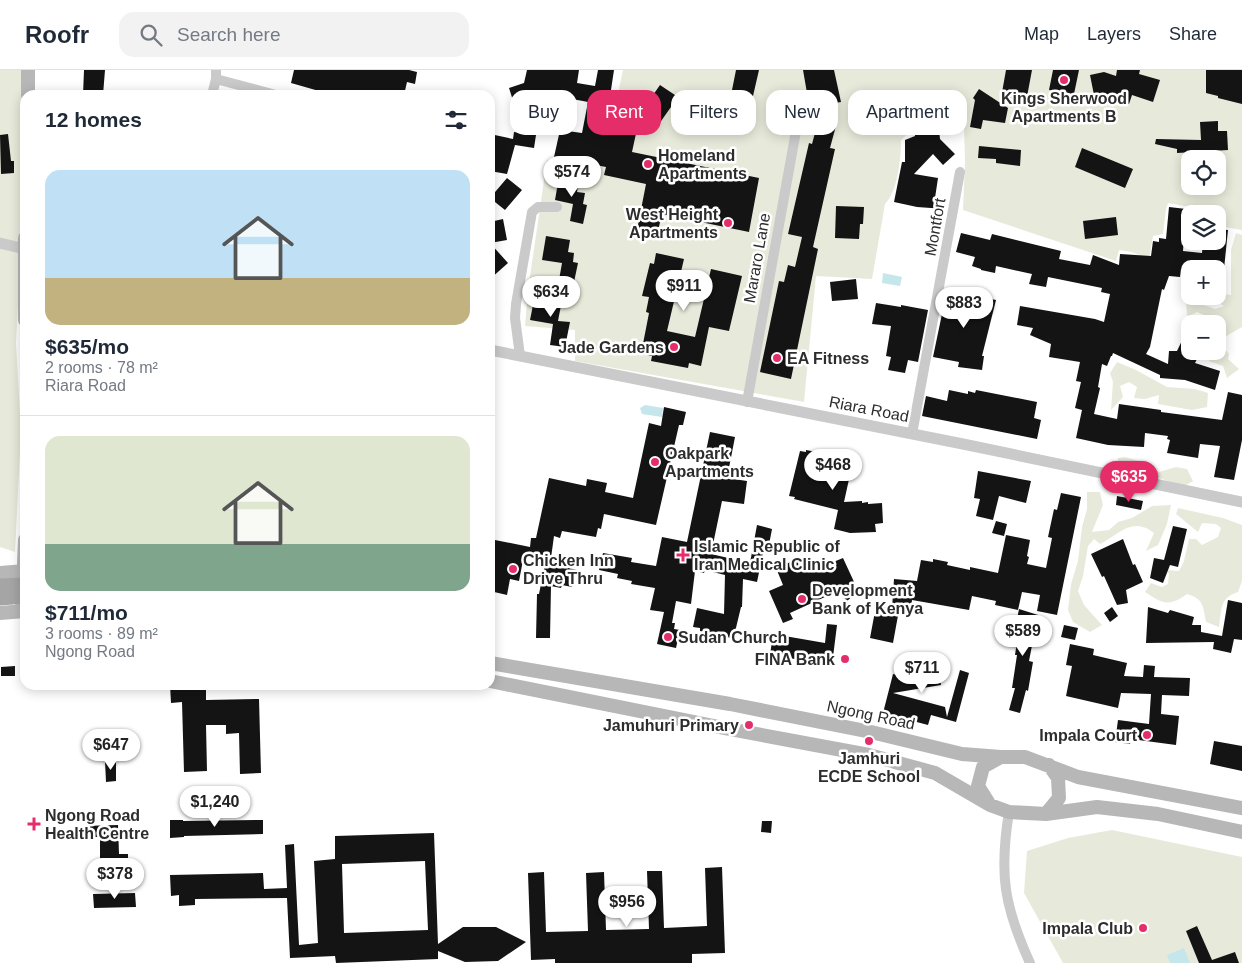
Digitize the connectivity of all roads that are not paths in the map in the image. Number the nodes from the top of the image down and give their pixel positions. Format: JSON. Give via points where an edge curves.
{"nodes":[{"id":1,"x":28,"y":70,"type":"edge"},
{"id":2,"x":216,"y":75,"type":"edge"},
{"id":3,"x":28,"y":90,"type":"edge"},
{"id":4,"x":213,"y":90,"type":"edge"},
{"id":5,"x":261,"y":90,"type":"edge"},
{"id":6,"x":795,"y":135,"type":"edge"},
{"id":7,"x":960,"y":172,"type":"dead end"},
{"id":8,"x":558,"y":207,"type":"dead end"},
{"id":9,"x":0,"y":243,"type":"edge"},
{"id":10,"x":20,"y":248,"type":"edge"},
{"id":11,"x":495,"y":351,"type":"edge"},
{"id":12,"x":520,"y":356,"type":"junction"},
{"id":13,"x":747,"y":402,"type":"junction"},
{"id":14,"x":912,"y":434,"type":"junction"},
{"id":15,"x":1242,"y":502,"type":"edge"},
{"id":16,"x":0,"y":573,"type":"edge"},
{"id":17,"x":20,"y":575,"type":"edge"},
{"id":18,"x":20,"y":577,"type":"edge"},
{"id":19,"x":0,"y":586,"type":"edge"},
{"id":20,"x":0,"y":598,"type":"edge"},
{"id":21,"x":20,"y":605,"type":"edge"},
{"id":22,"x":20,"y":607,"type":"edge"},
{"id":23,"x":0,"y":613,"type":"edge"},
{"id":24,"x":495,"y":664,"type":"edge"},
{"id":25,"x":495,"y":682,"type":"edge"},
{"id":26,"x":1001,"y":757,"type":"junction"},
{"id":27,"x":1048,"y":765,"type":"junction"},
{"id":28,"x":990,"y":805,"type":"junction"},
{"id":29,"x":1242,"y":808,"type":"edge"},
{"id":30,"x":1009,"y":812,"type":"junction"},
{"id":31,"x":1046,"y":814,"type":"junction"},
{"id":32,"x":1242,"y":832,"type":"edge"},
{"id":33,"x":1030,"y":963,"type":"edge"}],
"edges":[{"from":1,"to":3,"type":"main road"},
{"from":2,"to":4,"type":"street"},
{"from":2,"to":5,"type":"street"},
{"from":6,"to":13,"type":"street","name":"Mararo Lane"},
{"from":7,"to":14,"type":"street","name":"Montfort"},
{"from":8,"to":12,"type":"street","via":[[538,207],[532,212],[516,304]]},
{"from":9,"to":10,"type":"street"},
{"from":11,"to":12,"type":"street","name":"Riara Road"},
{"from":12,"to":13,"type":"street","name":"Riara Road"},
{"from":13,"to":14,"type":"street","name":"Riara Road"},
{"from":14,"to":15,"type":"street","name":"Riara Road"},
{"from":16,"to":17,"type":"main road"},
{"from":18,"to":19,"type":"main road","bridge":true},
{"from":20,"to":21,"type":"main road","bridge":true},
{"from":22,"to":23,"type":"main road"},
{"from":24,"to":26,"type":"main road","name":"Ngong Road","via":[[730,704],[962,754]]},
{"from":25,"to":28,"type":"main road","via":[[869,755],[935,773]]},
{"from":26,"to":27,"type":"main road","name":"Ngong Road","via":[[1025,757]]},
{"from":26,"to":28,"type":"main road","via":[[983,767],[978,786]]},
{"from":27,"to":29,"type":"main road","name":"Ngong Road","via":[[1078,777]]},
{"from":27,"to":31,"type":"main road","via":[[1058,778],[1059,798]]},
{"from":28,"to":30,"type":"main road"},
{"from":30,"to":31,"type":"main road"},
{"from":30,"to":33,"type":"street","via":[[1004,851],[1005,888],[1012,919]]},
{"from":31,"to":32,"type":"main road","via":[[1097,807],[1158,814]]}]}
